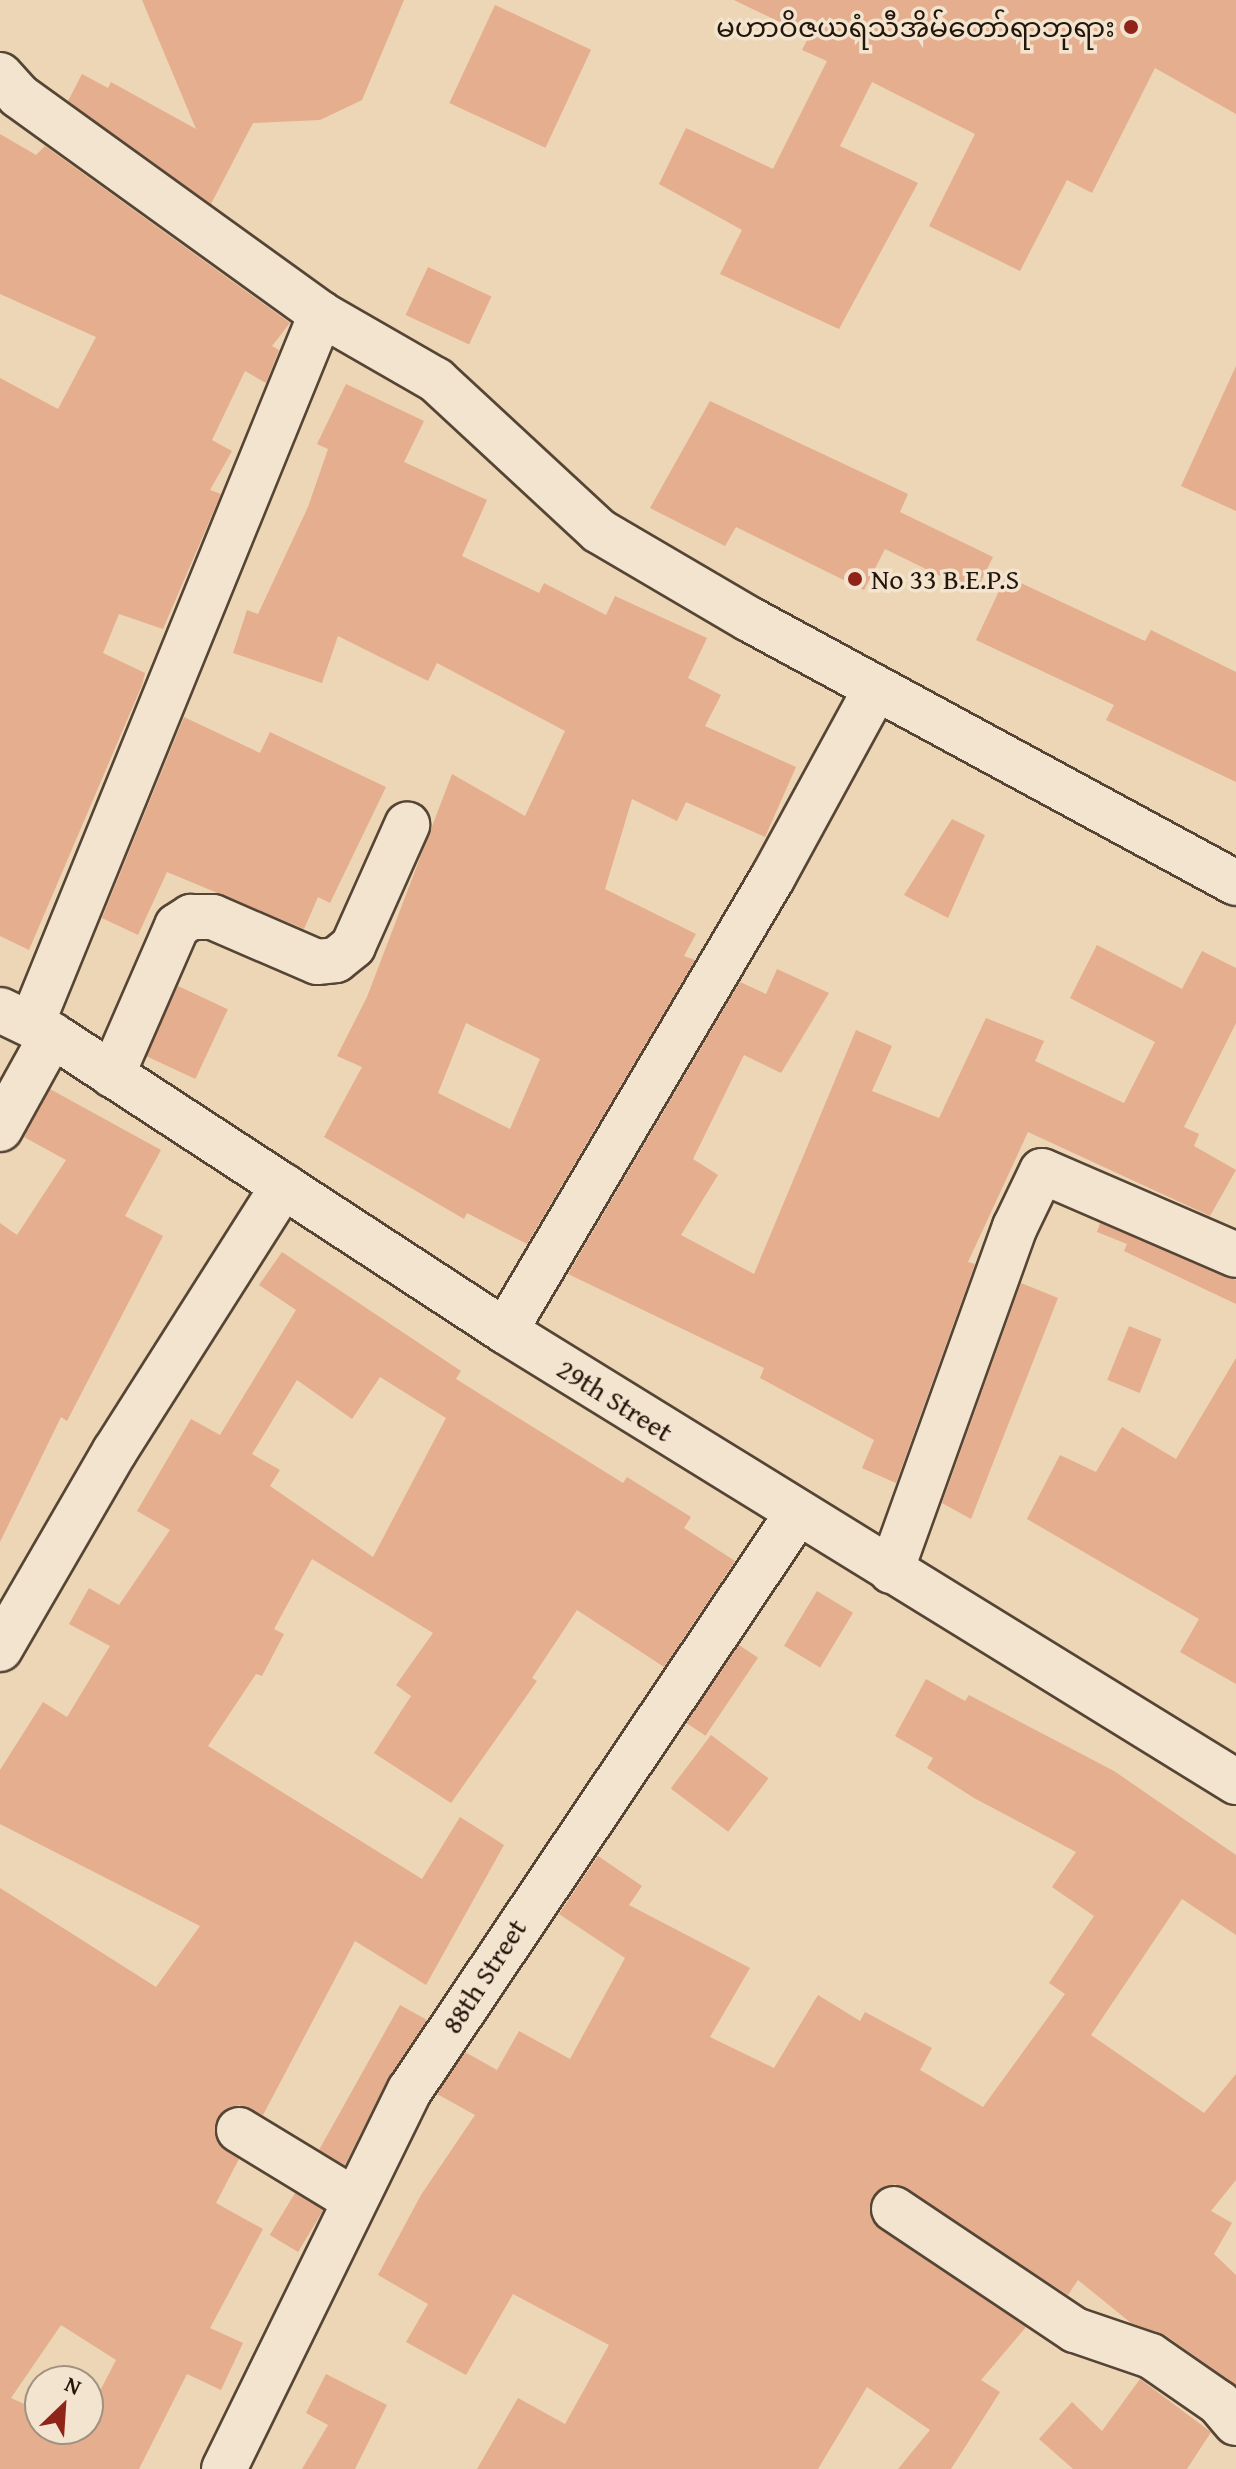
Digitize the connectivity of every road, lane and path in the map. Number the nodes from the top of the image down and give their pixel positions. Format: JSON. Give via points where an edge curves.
{"nodes":[{"id":1,"x":0,"y":75,"type":"edge"},
{"id":2,"x":321,"y":314,"type":"junction"},
{"id":3,"x":876,"y":688,"type":"junction"},
{"id":4,"x":407,"y":825,"type":"dead end"},
{"id":5,"x":1236,"y":883,"type":"edge"},
{"id":6,"x":28,"y":1023,"type":"edge"},
{"id":7,"x":112,"y":1075,"type":"junction"},
{"id":8,"x":0,"y":1129,"type":"edge"},
{"id":9,"x":283,"y":1186,"type":"junction"},
{"id":10,"x":1231,"y":1238,"type":"edge"},
{"id":11,"x":505,"y":1331,"type":"junction"},
{"id":12,"x":797,"y":1514,"type":"junction"},
{"id":13,"x":891,"y":1571,"type":"junction"},
{"id":14,"x":0,"y":1649,"type":"edge"},
{"id":15,"x":1236,"y":1782,"type":"edge"},
{"id":16,"x":239,"y":2130,"type":"dead end"},
{"id":17,"x":354,"y":2200,"type":"junction"},
{"id":18,"x":894,"y":2209,"type":"dead end"},
{"id":19,"x":1236,"y":2423,"type":"edge"},
{"id":20,"x":224,"y":2469,"type":"edge"}],
"edges":[{"from":1,"to":2,"type":"street","via":[[19,96]]},
{"from":2,"to":3,"type":"street","via":[[436,380],[599,531]]},
{"from":2,"to":6,"type":"street"},
{"from":3,"to":5,"type":"street"},
{"from":3,"to":11,"type":"street","via":[[773,877]]},
{"from":4,"to":7,"type":"street","via":[[353,946],[336,960],[317,962],[213,917],[191,917],[177,926]]},
{"from":6,"to":7,"type":"street","name":"29th Street"},
{"from":6,"to":8,"type":"street"},
{"from":7,"to":9,"type":"street","name":"29th Street"},
{"from":9,"to":11,"type":"street","name":"29th Street"},
{"from":9,"to":14,"type":"street","via":[[115,1451]]},
{"from":10,"to":13,"type":"street","via":[[1042,1171],[1015,1227]]},
{"from":11,"to":12,"type":"street","name":"29th Street"},
{"from":12,"to":13,"type":"street","name":"29th Street"},
{"from":12,"to":17,"type":"street","name":"88th Street","via":[[426,2065]]},
{"from":13,"to":15,"type":"street","name":"29th Street"},
{"from":16,"to":17,"type":"street"},
{"from":17,"to":20,"type":"street","name":"88th Street"},
{"from":18,"to":19,"type":"street","via":[[1075,2330],[1151,2356],[1219,2403]]}]}
